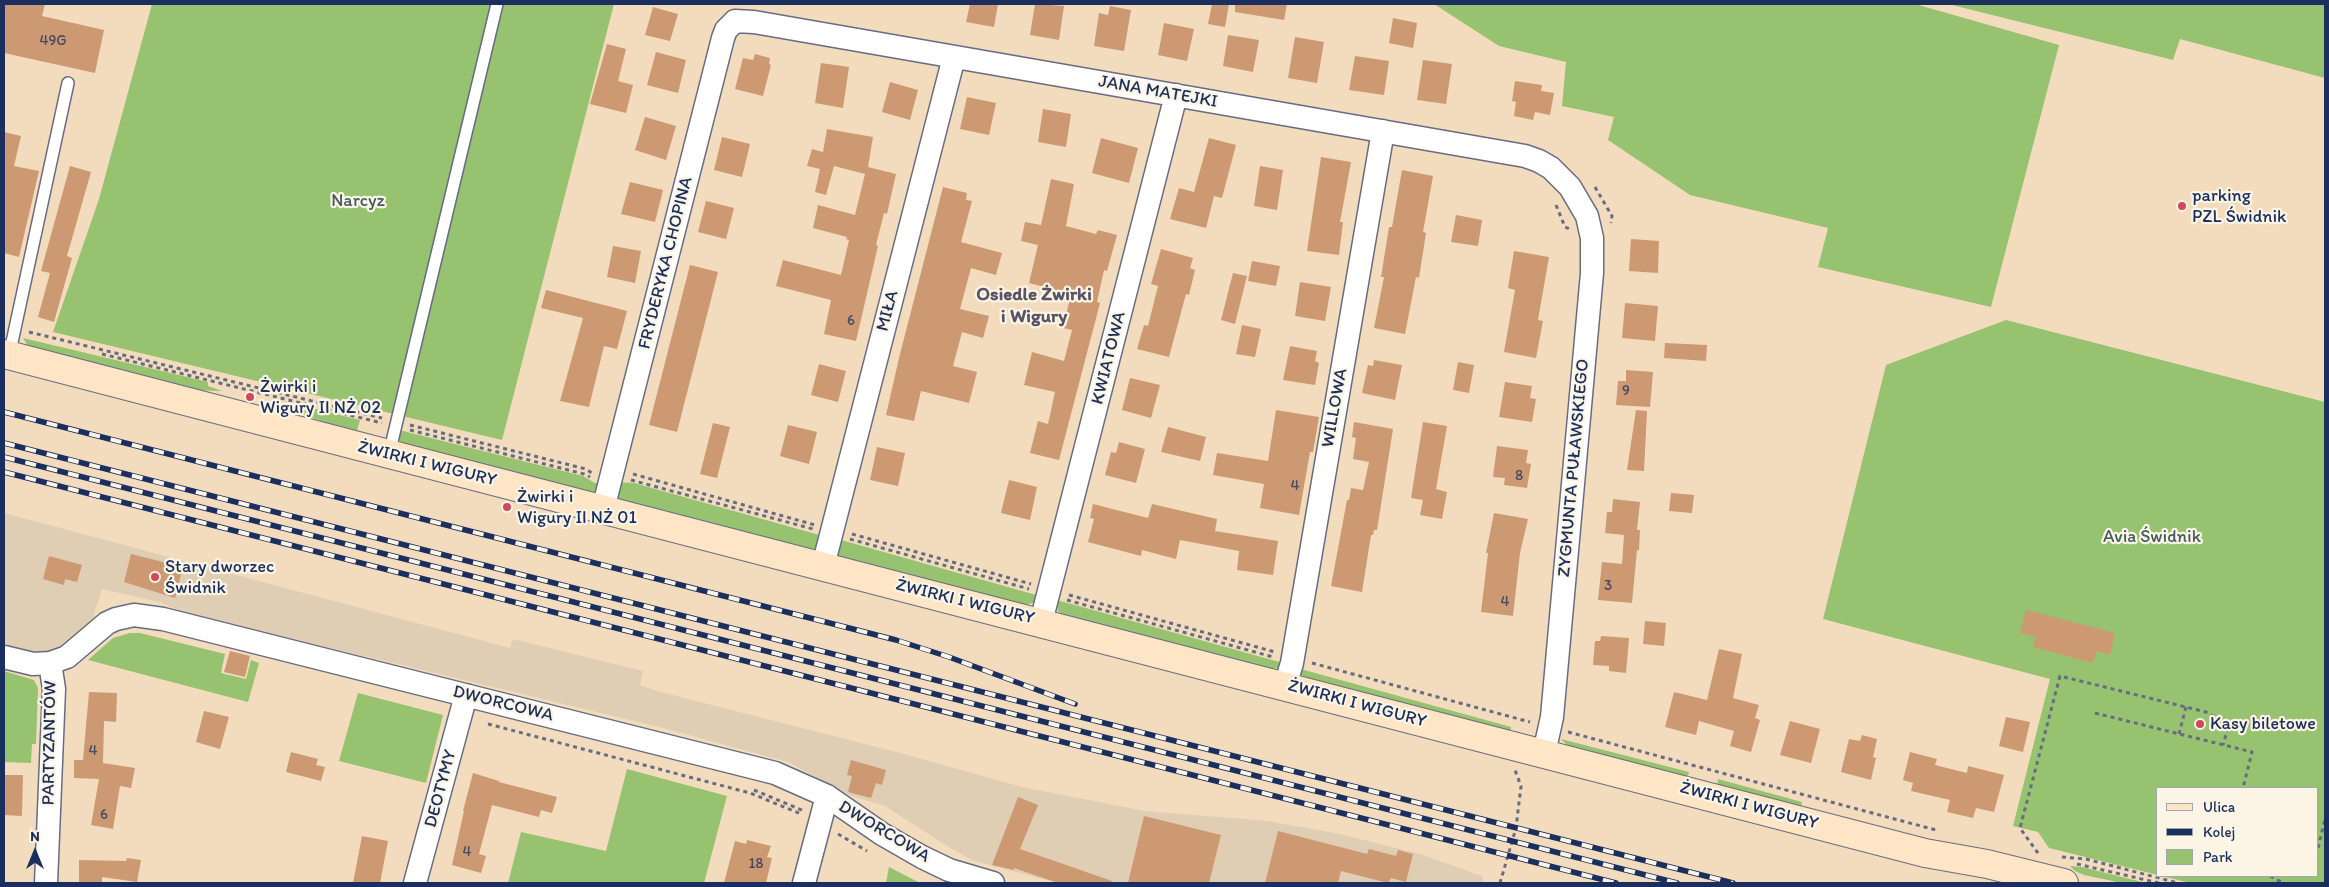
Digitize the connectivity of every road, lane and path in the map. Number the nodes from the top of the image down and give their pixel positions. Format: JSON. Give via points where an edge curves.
{"nodes":[{"id":1,"x":497,"y":4,"type":"edge"},
{"id":2,"x":735,"y":21,"type":"joint"},
{"id":3,"x":954,"y":57,"type":"junction"},
{"id":4,"x":68,"y":84,"type":"dead end"},
{"id":5,"x":1176,"y":94,"type":"junction"},
{"id":6,"x":1384,"y":131,"type":"junction"},
{"id":7,"x":1572,"y":190,"type":"junction"},
{"id":8,"x":1610,"y":228,"type":"dead end"},
{"id":9,"x":1572,"y":230,"type":"dead end"},
{"id":10,"x":15,"y":328,"type":"junction"},
{"id":11,"x":6,"y":355,"type":"edge"},
{"id":12,"x":396,"y":422,"type":"junction"},
{"id":13,"x":389,"y":454,"type":"junction"},
{"id":14,"x":612,"y":474,"type":"junction"},
{"id":15,"x":603,"y":509,"type":"junction"},
{"id":16,"x":831,"y":529,"type":"junction"},
{"id":17,"x":822,"y":566,"type":"junction"},
{"id":18,"x":1050,"y":589,"type":"junction"},
{"id":19,"x":1041,"y":622,"type":"junction"},
{"id":20,"x":4,"y":657,"type":"edge"},
{"id":21,"x":1293,"y":658,"type":"junction"},
{"id":22,"x":50,"y":663,"type":"junction"},
{"id":23,"x":1285,"y":686,"type":"junction"},
{"id":24,"x":464,"y":703,"type":"junction"},
{"id":25,"x":2186,"y":707,"type":"junction"},
{"id":26,"x":2095,"y":713,"type":"dead end"},
{"id":27,"x":2179,"y":734,"type":"junction"},
{"id":28,"x":1547,"y":740,"type":"junction"},
{"id":29,"x":2223,"y":745,"type":"junction"},
{"id":30,"x":1514,"y":768,"type":"dead end"},
{"id":31,"x":2243,"y":787,"type":"edge"},
{"id":32,"x":827,"y":796,"type":"junction"},
{"id":33,"x":821,"y":819,"type":"junction"},
{"id":34,"x":2325,"y":819,"type":"edge"},
{"id":35,"x":1933,"y":842,"type":"junction"},
{"id":36,"x":2319,"y":844,"type":"edge"},
{"id":37,"x":871,"y":849,"type":"dead end"},
{"id":38,"x":2030,"y":853,"type":"dead end"},
{"id":39,"x":2061,"y":868,"type":"edge"},
{"id":40,"x":2272,"y":877,"type":"edge"},
{"id":41,"x":46,"y":883,"type":"edge"},
{"id":42,"x":415,"y":883,"type":"edge"},
{"id":43,"x":804,"y":883,"type":"edge"},
{"id":44,"x":993,"y":883,"type":"edge"},
{"id":45,"x":1500,"y":883,"type":"edge"},
{"id":46,"x":1990,"y":883,"type":"edge"},
{"id":47,"x":2159,"y":883,"type":"edge"},
{"id":48,"x":2178,"y":883,"type":"edge"},
{"id":49,"x":2283,"y":883,"type":"edge"}],
"edges":[{"from":1,"to":12,"type":"lane"},
{"from":2,"to":3,"type":"street","name":"JANA MATEJKI"},
{"from":2,"to":14,"type":"street","name":"FRYDERYKA CHOPINA","via":[[723,38]]},
{"from":3,"to":5,"type":"street","name":"JANA MATEJKI"},
{"from":3,"to":16,"type":"street","name":"MIŁA"},
{"from":4,"to":10,"type":"lane"},
{"from":5,"to":6,"type":"street","name":"JANA MATEJKI"},
{"from":5,"to":18,"type":"street","name":"KWIATOWA"},
{"from":6,"to":7,"type":"street","name":"JANA MATEJKI","via":[[1525,156],[1551,168]]},
{"from":6,"to":21,"type":"street","name":"WILLOWA"},
{"from":7,"to":8,"type":"path","via":[[1599,190],[1612,216]]},
{"from":7,"to":9,"type":"path","via":[[1565,227]]},
{"from":7,"to":28,"type":"street","name":"ZYGMUNTA PUŁAWSKIEGO","via":[[1587,216],[1592,258]]},
{"from":10,"to":11,"type":"lane"},
{"from":10,"to":12,"type":"path"},
{"from":11,"to":13,"type":"main road","name":"ŻWIRKI I WIGURY"},
{"from":12,"to":13,"type":"lane"},
{"from":12,"to":14,"type":"path","via":[[586,469],[594,474]]},
{"from":13,"to":15,"type":"main road","name":"ŻWIRKI I WIGURY"},
{"from":14,"to":15,"type":"street","name":"FRYDERYKA CHOPINA"},
{"from":14,"to":16,"type":"path","via":[[638,475]]},
{"from":15,"to":17,"type":"main road","name":"ŻWIRKI I WIGURY"},
{"from":16,"to":17,"type":"street","name":"MIŁA"},
{"from":16,"to":18,"type":"path"},
{"from":17,"to":19,"type":"main road","name":"ŻWIRKI I WIGURY"},
{"from":18,"to":19,"type":"street","name":"KWIATOWA"},
{"from":18,"to":21,"type":"path"},
{"from":19,"to":23,"type":"main road","name":"ŻWIRKI I WIGURY"},
{"from":20,"to":22,"type":"street","name":"DWORCOWA","via":[[33,664]]},
{"from":21,"to":23,"type":"street","name":"WILLOWA"},
{"from":21,"to":28,"type":"path"},
{"from":22,"to":24,"type":"street","name":"DWORCOWA","via":[[74,652],[107,623],[124,616],[145,615]]},
{"from":22,"to":41,"type":"street","name":"PARTYZANTÓW","via":[[54,689]]},
{"from":23,"to":28,"type":"main road","name":"ŻWIRKI I WIGURY"},
{"from":24,"to":32,"type":"street","name":"DWORCOWA","via":[[768,771]]},
{"from":24,"to":33,"type":"path","via":[[489,722],[752,789]]},
{"from":24,"to":42,"type":"street","name":"DEOTYMY"},
{"from":25,"to":27,"type":"path"},
{"from":25,"to":29,"type":"path","via":[[2206,712],[2228,724]]},
{"from":25,"to":38,"type":"path","via":[[2060,676],[2020,828],[2040,855]]},
{"from":26,"to":27,"type":"path"},
{"from":27,"to":29,"type":"path"},
{"from":28,"to":35,"type":"main road","name":"ŻWIRKI I WIGURY"},
{"from":28,"to":35,"type":"path"},
{"from":29,"to":31,"type":"path","via":[[2252,752]]},
{"from":30,"to":45,"type":"path","via":[[1521,786],[1516,828]]},
{"from":32,"to":33,"type":"street"},
{"from":32,"to":44,"type":"street","name":"DWORCOWA","via":[[922,857],[949,870]]},
{"from":33,"to":37,"type":"path"},
{"from":33,"to":43,"type":"street"},
{"from":34,"to":36,"type":"path"},
{"from":35,"to":39,"type":"main road","via":[[1987,864]]},
{"from":35,"to":46,"type":"main road"},
{"from":39,"to":47,"type":"path","via":[[2090,866]]},
{"from":39,"to":48,"type":"path","via":[[2086,860]]},
{"from":40,"to":49,"type":"path"}]}
